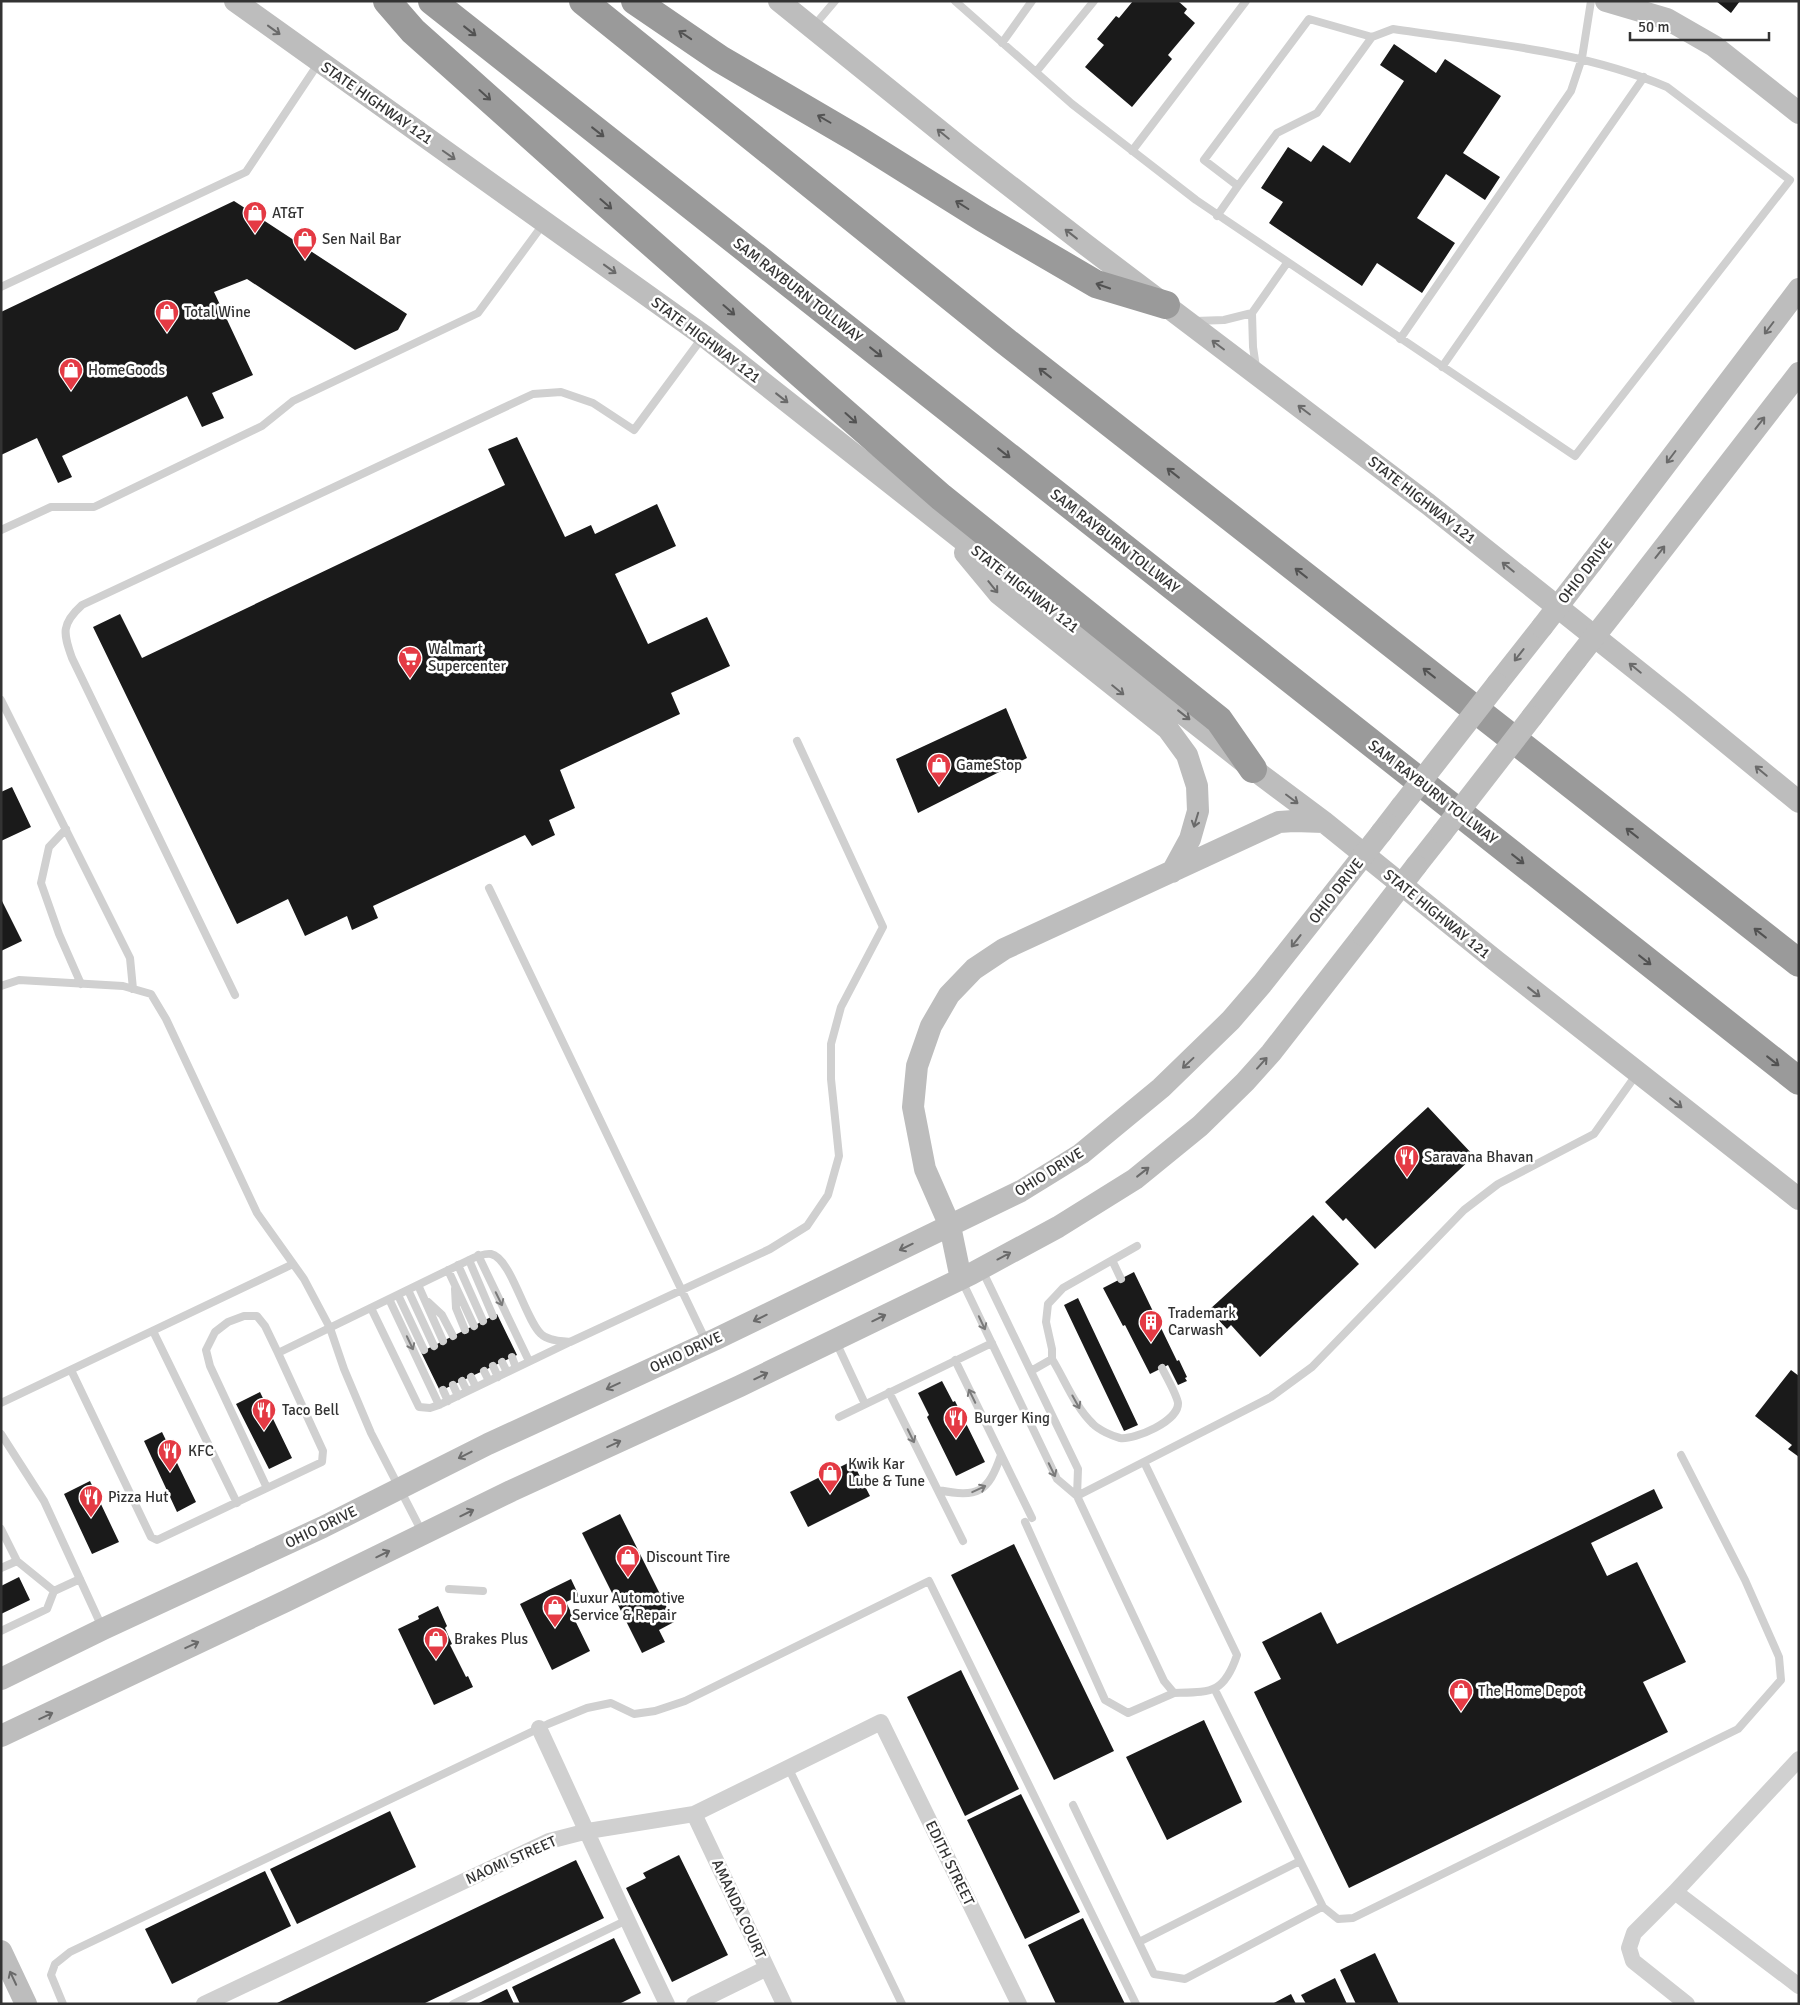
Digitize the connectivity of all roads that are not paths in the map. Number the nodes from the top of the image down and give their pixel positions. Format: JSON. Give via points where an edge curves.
{"nodes":[{"id":1,"x":235,"y":1,"type":"edge"},
{"id":2,"x":387,"y":1,"type":"edge"},
{"id":3,"x":432,"y":1,"type":"edge"},
{"id":4,"x":583,"y":1,"type":"edge"},
{"id":5,"x":635,"y":1,"type":"edge"},
{"id":6,"x":779,"y":1,"type":"edge"},
{"id":7,"x":835,"y":1,"type":"edge"},
{"id":8,"x":955,"y":1,"type":"edge"},
{"id":9,"x":1032,"y":1,"type":"edge"},
{"id":10,"x":1094,"y":1,"type":"edge"},
{"id":11,"x":1246,"y":1,"type":"edge"},
{"id":12,"x":1591,"y":1,"type":"edge"},
{"id":13,"x":1606,"y":1,"type":"edge"},
{"id":14,"x":812,"y":29,"type":"junction"},
{"id":15,"x":1372,"y":37,"type":"junction"},
{"id":16,"x":1002,"y":42,"type":"junction"},
{"id":17,"x":1582,"y":58,"type":"junction"},
{"id":18,"x":320,"y":62,"type":"junction"},
{"id":19,"x":1036,"y":72,"type":"junction"},
{"id":20,"x":1644,"y":78,"type":"junction"},
{"id":21,"x":1799,"y":113,"type":"edge"},
{"id":22,"x":1132,"y":151,"type":"junction"},
{"id":23,"x":1238,"y":186,"type":"junction"},
{"id":24,"x":1218,"y":216,"type":"junction"},
{"id":25,"x":545,"y":222,"type":"junction"},
{"id":26,"x":1287,"y":264,"type":"junction"},
{"id":27,"x":1,"y":287,"type":"edge"},
{"id":28,"x":1799,"y":289,"type":"edge"},
{"id":29,"x":1252,"y":312,"type":"junction"},
{"id":30,"x":1176,"y":313,"type":"junction"},
{"id":31,"x":704,"y":336,"type":"junction"},
{"id":32,"x":1400,"y":339,"type":"junction"},
{"id":33,"x":1442,"y":367,"type":"junction"},
{"id":34,"x":1799,"y":373,"type":"edge"},
{"id":35,"x":1257,"y":374,"type":"junction"},
{"id":36,"x":940,"y":522,"type":"junction"},
{"id":37,"x":1,"y":530,"type":"edge"},
{"id":38,"x":1,"y":700,"type":"edge"},
{"id":39,"x":797,"y":741,"type":"dead end"},
{"id":40,"x":1253,"y":769,"type":"junction"},
{"id":41,"x":1799,"y":802,"type":"edge"},
{"id":42,"x":1324,"y":822,"type":"junction"},
{"id":43,"x":66,"y":829,"type":"junction"},
{"id":44,"x":1172,"y":872,"type":"junction"},
{"id":45,"x":489,"y":888,"type":"dead end"},
{"id":46,"x":1799,"y":963,"type":"edge"},
{"id":47,"x":81,"y":984,"type":"junction"},
{"id":48,"x":1,"y":986,"type":"edge"},
{"id":49,"x":133,"y":989,"type":"junction"},
{"id":50,"x":235,"y":995,"type":"dead end"},
{"id":51,"x":1637,"y":1073,"type":"junction"},
{"id":52,"x":1799,"y":1081,"type":"edge"},
{"id":53,"x":1799,"y":1199,"type":"edge"},
{"id":54,"x":950,"y":1226,"type":"junction"},
{"id":55,"x":1137,"y":1246,"type":"dead end"},
{"id":56,"x":478,"y":1255,"type":"junction"},
{"id":57,"x":468,"y":1260,"type":"junction"},
{"id":58,"x":1112,"y":1260,"type":"junction"},
{"id":59,"x":293,"y":1264,"type":"junction"},
{"id":60,"x":458,"y":1265,"type":"junction"},
{"id":61,"x":982,"y":1269,"type":"junction"},
{"id":62,"x":448,"y":1270,"type":"junction"},
{"id":63,"x":961,"y":1279,"type":"junction"},
{"id":64,"x":1121,"y":1279,"type":"dead end"},
{"id":65,"x":418,"y":1285,"type":"junction"},
{"id":66,"x":455,"y":1285,"type":"junction"},
{"id":67,"x":408,"y":1290,"type":"junction"},
{"id":68,"x":681,"y":1290,"type":"junction"},
{"id":69,"x":398,"y":1294,"type":"junction"},
{"id":70,"x":389,"y":1299,"type":"junction"},
{"id":71,"x":424,"y":1299,"type":"junction"},
{"id":72,"x":370,"y":1308,"type":"junction"},
{"id":73,"x":493,"y":1316,"type":"dead end"},
{"id":74,"x":483,"y":1321,"type":"dead end"},
{"id":75,"x":474,"y":1326,"type":"dead end"},
{"id":76,"x":330,"y":1328,"type":"junction"},
{"id":77,"x":465,"y":1330,"type":"dead end"},
{"id":78,"x":153,"y":1331,"type":"junction"},
{"id":79,"x":453,"y":1336,"type":"dead end"},
{"id":80,"x":835,"y":1340,"type":"junction"},
{"id":81,"x":443,"y":1341,"type":"dead end"},
{"id":82,"x":570,"y":1342,"type":"junction"},
{"id":83,"x":706,"y":1343,"type":"junction"},
{"id":84,"x":992,"y":1343,"type":"junction"},
{"id":85,"x":434,"y":1346,"type":"dead end"},
{"id":86,"x":424,"y":1350,"type":"dead end"},
{"id":87,"x":278,"y":1353,"type":"junction"},
{"id":88,"x":512,"y":1357,"type":"dead end"},
{"id":89,"x":955,"y":1360,"type":"junction"},
{"id":90,"x":1052,"y":1360,"type":"junction"},
{"id":91,"x":502,"y":1362,"type":"dead end"},
{"id":92,"x":529,"y":1362,"type":"junction"},
{"id":93,"x":493,"y":1366,"type":"dead end"},
{"id":94,"x":516,"y":1368,"type":"junction"},
{"id":95,"x":1162,"y":1368,"type":"dead end"},
{"id":96,"x":71,"y":1370,"type":"junction"},
{"id":97,"x":484,"y":1371,"type":"dead end"},
{"id":98,"x":1031,"y":1371,"type":"junction"},
{"id":99,"x":507,"y":1372,"type":"junction"},
{"id":100,"x":471,"y":1377,"type":"dead end"},
{"id":101,"x":498,"y":1377,"type":"junction"},
{"id":102,"x":462,"y":1381,"type":"dead end"},
{"id":103,"x":489,"y":1381,"type":"junction"},
{"id":104,"x":453,"y":1386,"type":"dead end"},
{"id":105,"x":476,"y":1387,"type":"junction"},
{"id":106,"x":443,"y":1390,"type":"dead end"},
{"id":107,"x":467,"y":1391,"type":"junction"},
{"id":108,"x":889,"y":1392,"type":"junction"},
{"id":109,"x":458,"y":1396,"type":"junction"},
{"id":110,"x":448,"y":1400,"type":"junction"},
{"id":111,"x":1,"y":1404,"type":"edge"},
{"id":112,"x":866,"y":1404,"type":"junction"},
{"id":113,"x":439,"y":1405,"type":"junction"},
{"id":114,"x":839,"y":1416,"type":"dead end"},
{"id":115,"x":1,"y":1434,"type":"edge"},
{"id":116,"x":1001,"y":1454,"type":"junction"},
{"id":117,"x":1681,"y":1455,"type":"dead end"},
{"id":118,"x":1144,"y":1462,"type":"junction"},
{"id":119,"x":267,"y":1488,"type":"junction"},
{"id":120,"x":399,"y":1489,"type":"junction"},
{"id":121,"x":938,"y":1490,"type":"junction"},
{"id":122,"x":1077,"y":1496,"type":"junction"},
{"id":123,"x":237,"y":1503,"type":"junction"},
{"id":124,"x":1,"y":1530,"type":"edge"},
{"id":125,"x":423,"y":1535,"type":"junction"},
{"id":126,"x":963,"y":1540,"type":"dead end"},
{"id":127,"x":17,"y":1561,"type":"junction"},
{"id":128,"x":1,"y":1568,"type":"edge"},
{"id":129,"x":80,"y":1578,"type":"junction"},
{"id":130,"x":449,"y":1589,"type":"dead end"},
{"id":131,"x":483,"y":1590,"type":"dead end"},
{"id":132,"x":54,"y":1591,"type":"junction"},
{"id":133,"x":102,"y":1629,"type":"junction"},
{"id":134,"x":1,"y":1631,"type":"edge"},
{"id":135,"x":1,"y":1679,"type":"edge"},
{"id":136,"x":1215,"y":1690,"type":"junction"},
{"id":137,"x":1174,"y":1693,"type":"junction"},
{"id":138,"x":881,"y":1722,"type":"joint"},
{"id":139,"x":539,"y":1728,"type":"junction"},
{"id":140,"x":1,"y":1736,"type":"edge"},
{"id":141,"x":1797,"y":1763,"type":"edge"},
{"id":142,"x":788,"y":1768,"type":"junction"},
{"id":143,"x":1074,"y":1805,"type":"dead end"},
{"id":144,"x":694,"y":1814,"type":"junction"},
{"id":145,"x":588,"y":1831,"type":"junction"},
{"id":146,"x":1300,"y":1861,"type":"junction"},
{"id":147,"x":1675,"y":1892,"type":"junction"},
{"id":148,"x":1322,"y":1906,"type":"junction"},
{"id":149,"x":626,"y":1920,"type":"junction"},
{"id":150,"x":1139,"y":1942,"type":"junction"},
{"id":151,"x":1,"y":1951,"type":"edge"},
{"id":152,"x":767,"y":1968,"type":"junction"},
{"id":153,"x":1799,"y":1986,"type":"edge"},
{"id":154,"x":26,"y":2004,"type":"edge"},
{"id":155,"x":63,"y":2004,"type":"edge"},
{"id":156,"x":204,"y":2004,"type":"edge"},
{"id":157,"x":453,"y":2004,"type":"edge"},
{"id":158,"x":667,"y":2004,"type":"edge"},
{"id":159,"x":694,"y":2004,"type":"edge"},
{"id":160,"x":784,"y":2004,"type":"edge"},
{"id":161,"x":902,"y":2004,"type":"edge"},
{"id":162,"x":1019,"y":2004,"type":"edge"},
{"id":163,"x":1136,"y":2004,"type":"edge"},
{"id":164,"x":1687,"y":2004,"type":"edge"}],
"edges":[{"from":1,"to":18,"type":"main road","name":"STATE HIGHWAY 121","one_way":true},
{"from":2,"to":40,"type":"highway","one_way":true,"via":[[413,31],[941,497],[1219,720]]},
{"from":3,"to":52,"type":"highway","name":"SAM RAYBURN TOLLWAY","one_way":true},
{"from":46,"to":4,"type":"highway","one_way":true,"via":[[1004,340]]},
{"from":30,"to":5,"type":"highway","one_way":true,"via":[[1096,284],[720,59]]},
{"from":6,"to":14,"type":"main road","name":"STATE HIGHWAY 121"},
{"from":7,"to":14,"type":"lane"},
{"from":8,"to":16,"type":"lane"},
{"from":9,"to":16,"type":"lane"},
{"from":10,"to":19,"type":"lane"},
{"from":11,"to":22,"type":"lane"},
{"from":12,"to":17,"type":"lane"},
{"from":13,"to":21,"type":"main road","via":[[1667,19],[1714,46]]},
{"from":30,"to":14,"type":"main road","name":"STATE HIGHWAY 121","one_way":true},
{"from":15,"to":17,"type":"lane","via":[[1393,29]]},
{"from":15,"to":23,"type":"lane","via":[[1317,113],[1277,133]]},
{"from":15,"to":23,"type":"lane","via":[[1309,19],[1204,160]]},
{"from":16,"to":19,"type":"lane"},
{"from":17,"to":20,"type":"lane"},
{"from":17,"to":32,"type":"lane","via":[[1571,91]]},
{"from":18,"to":25,"type":"main road","name":"STATE HIGHWAY 121","one_way":true},
{"from":18,"to":27,"type":"lane","via":[[246,172]]},
{"from":19,"to":22,"type":"lane"},
{"from":20,"to":33,"type":"lane"},
{"from":20,"to":33,"type":"lane","via":[[1667,88],[1790,180],[1575,456]]},
{"from":22,"to":24,"type":"lane"},
{"from":23,"to":24,"type":"lane"},
{"from":24,"to":26,"type":"lane"},
{"from":25,"to":31,"type":"main road","name":"STATE HIGHWAY 121","one_way":true},
{"from":25,"to":37,"type":"lane","via":[[478,313],[293,401],[262,426],[94,507],[51,507]]},
{"from":26,"to":29,"type":"lane"},
{"from":26,"to":32,"type":"lane"},
{"from":28,"to":54,"type":"main road","name":"OHIO DRIVE","one_way":true,"bridge":true,"via":[[1592,562],[1256,991],[1198,1054],[1081,1154],[1021,1190]]},
{"from":29,"to":30,"type":"lane","via":[[1224,320]]},
{"from":29,"to":35,"type":"lane"},
{"from":35,"to":30,"type":"main road","name":"STATE HIGHWAY 121","one_way":true},
{"from":31,"to":36,"type":"main road","name":"STATE HIGHWAY 121","one_way":true},
{"from":31,"to":50,"type":"lane","via":[[634,430],[593,403],[561,392],[533,394],[82,605],[71,615],[64,635],[72,658]]},
{"from":32,"to":33,"type":"lane"},
{"from":61,"to":34,"type":"main road","one_way":true,"bridge":true,"via":[[1135,1179],[1200,1126],[1245,1082],[1271,1053]]},
{"from":41,"to":35,"type":"main road","name":"STATE HIGHWAY 121","one_way":true,"via":[[1428,504]]},
{"from":36,"to":40,"type":"main road","name":"STATE HIGHWAY 121","one_way":true},
{"from":36,"to":44,"type":"main road","one_way":true,"via":[[999,594],[1168,729],[1187,755],[1197,786],[1198,810],[1190,839]]},
{"from":38,"to":43,"type":"lane"},
{"from":39,"to":68,"type":"lane","via":[[884,927],[841,1007],[830,1044],[839,1156],[828,1195],[807,1226],[770,1249]]},
{"from":40,"to":42,"type":"main road","name":"STATE HIGHWAY 121","one_way":true},
{"from":42,"to":44,"type":"main road","via":[[1279,822]]},
{"from":42,"to":51,"type":"main road","name":"STATE HIGHWAY 121","one_way":true},
{"from":43,"to":47,"type":"lane","via":[[49,846],[41,883]]},
{"from":43,"to":49,"type":"lane","via":[[130,958]]},
{"from":44,"to":54,"type":"main road","via":[[1004,949],[974,969],[949,995],[931,1026],[917,1066],[913,1107],[925,1168]]},
{"from":45,"to":68,"type":"lane"},
{"from":47,"to":48,"type":"lane","via":[[19,980]]},
{"from":47,"to":49,"type":"lane"},
{"from":49,"to":59,"type":"lane","via":[[151,994],[166,1019],[257,1213]]},
{"from":51,"to":53,"type":"main road","name":"STATE HIGHWAY 121","one_way":true},
{"from":51,"to":118,"type":"lane","via":[[1594,1134],[1498,1184],[1464,1210],[1312,1367],[1271,1397]]},
{"from":54,"to":61,"type":"main road"},
{"from":54,"to":63,"type":"main road"},
{"from":54,"to":83,"type":"main road","name":"OHIO DRIVE","one_way":true},
{"from":55,"to":58,"type":"lane"},
{"from":56,"to":57,"type":"lane"},
{"from":56,"to":82,"type":"lane","via":[[491,1254],[503,1262],[542,1335],[555,1341]]},
{"from":56,"to":92,"type":"lane","one_way":true},
{"from":57,"to":60,"type":"lane"},
{"from":57,"to":73,"type":"lane"},
{"from":58,"to":64,"type":"lane"},
{"from":58,"to":90,"type":"lane","via":[[1063,1288],[1048,1304],[1046,1322]]},
{"from":59,"to":76,"type":"lane"},
{"from":59,"to":78,"type":"lane"},
{"from":60,"to":62,"type":"lane"},
{"from":60,"to":74,"type":"lane"},
{"from":61,"to":63,"type":"main road"},
{"from":61,"to":98,"type":"lane"},
{"from":62,"to":65,"type":"lane"},
{"from":62,"to":66,"type":"lane"},
{"from":80,"to":63,"type":"main road","one_way":true},
{"from":63,"to":84,"type":"lane","one_way":true},
{"from":65,"to":67,"type":"lane"},
{"from":65,"to":71,"type":"lane"},
{"from":66,"to":75,"type":"lane"},
{"from":66,"to":77,"type":"lane","via":[[456,1308]]},
{"from":67,"to":69,"type":"lane"},
{"from":67,"to":85,"type":"lane"},
{"from":68,"to":82,"type":"lane"},
{"from":68,"to":83,"type":"lane"},
{"from":69,"to":70,"type":"lane"},
{"from":69,"to":86,"type":"lane"},
{"from":70,"to":72,"type":"lane"},
{"from":70,"to":113,"type":"lane","one_way":true},
{"from":71,"to":79,"type":"lane","via":[[442,1315]]},
{"from":71,"to":81,"type":"lane"},
{"from":72,"to":76,"type":"lane"},
{"from":72,"to":113,"type":"lane","via":[[419,1406],[430,1408]]},
{"from":76,"to":87,"type":"lane"},
{"from":76,"to":120,"type":"lane","via":[[371,1433]]},
{"from":78,"to":96,"type":"lane"},
{"from":78,"to":123,"type":"lane"},
{"from":80,"to":112,"type":"lane"},
{"from":125,"to":80,"type":"main road","one_way":true},
{"from":82,"to":92,"type":"lane"},
{"from":83,"to":120,"type":"main road","name":"OHIO DRIVE","one_way":true},
{"from":84,"to":89,"type":"lane"},
{"from":84,"to":122,"type":"lane","one_way":true,"via":[[1057,1479]]},
{"from":87,"to":119,"type":"lane","via":[[323,1451],[322,1462]]},
{"from":87,"to":119,"type":"lane","via":[[257,1316],[244,1316],[228,1322],[214,1332],[206,1350],[210,1366]]},
{"from":88,"to":94,"type":"lane"},
{"from":89,"to":108,"type":"lane"},
{"from":116,"to":89,"type":"lane","one_way":true},
{"from":90,"to":95,"type":"lane","one_way":true,"via":[[1093,1425],[1121,1438],[1159,1426],[1175,1414],[1178,1403]]},
{"from":90,"to":98,"type":"lane"},
{"from":91,"to":99,"type":"lane"},
{"from":92,"to":94,"type":"lane"},
{"from":93,"to":101,"type":"lane"},
{"from":94,"to":99,"type":"lane"},
{"from":96,"to":111,"type":"lane"},
{"from":96,"to":123,"type":"lane","via":[[154,1540]]},
{"from":97,"to":103,"type":"lane"},
{"from":98,"to":122,"type":"lane","via":[[1078,1469]]},
{"from":99,"to":101,"type":"lane"},
{"from":100,"to":105,"type":"lane"},
{"from":101,"to":103,"type":"lane"},
{"from":102,"to":107,"type":"lane"},
{"from":103,"to":105,"type":"lane"},
{"from":104,"to":109,"type":"lane"},
{"from":105,"to":107,"type":"lane"},
{"from":106,"to":110,"type":"lane"},
{"from":107,"to":109,"type":"lane"},
{"from":108,"to":112,"type":"lane"},
{"from":108,"to":121,"type":"lane","one_way":true},
{"from":109,"to":110,"type":"lane"},
{"from":110,"to":113,"type":"lane"},
{"from":112,"to":114,"type":"lane"},
{"from":115,"to":129,"type":"lane","via":[[44,1501]]},
{"from":121,"to":116,"type":"lane","one_way":true,"via":[[968,1493],[984,1488],[995,1473]]},
{"from":116,"to":137,"type":"lane","via":[[1105,1700],[1128,1713]]},
{"from":117,"to":148,"type":"lane","via":[[1745,1580],[1779,1657],[1781,1680],[1738,1729],[1720,1738],[1354,1918],[1338,1919]]},
{"from":118,"to":122,"type":"lane"},
{"from":118,"to":136,"type":"lane","via":[[1237,1655],[1232,1670]]},
{"from":119,"to":123,"type":"lane"},
{"from":120,"to":125,"type":"lane"},
{"from":120,"to":133,"type":"main road","name":"OHIO DRIVE"},
{"from":121,"to":126,"type":"lane"},
{"from":122,"to":137,"type":"lane","via":[[1164,1681]]},
{"from":124,"to":127,"type":"lane"},
{"from":140,"to":125,"type":"main road","one_way":true},
{"from":127,"to":128,"type":"lane"},
{"from":127,"to":132,"type":"lane"},
{"from":129,"to":132,"type":"lane"},
{"from":129,"to":133,"type":"lane"},
{"from":130,"to":131,"type":"lane"},
{"from":132,"to":134,"type":"lane","via":[[46,1609]]},
{"from":133,"to":135,"type":"main road","name":"OHIO DRIVE"},
{"from":136,"to":137,"type":"lane"},
{"from":136,"to":146,"type":"lane"},
{"from":138,"to":142,"type":"street","name":"NAOMI STREET"},
{"from":138,"to":162,"type":"street","name":"EDITH STREET"},
{"from":139,"to":145,"type":"street"},
{"from":139,"to":155,"type":"lane","via":[[70,1952],[55,1964],[51,1975]]},
{"from":139,"to":163,"type":"lane","via":[[611,1703],[634,1714],[685,1701],[929,1581]]},
{"from":141,"to":147,"type":"street"},
{"from":142,"to":144,"type":"street","name":"NAOMI STREET"},
{"from":142,"to":161,"type":"lane"},
{"from":143,"to":150,"type":"lane"},
{"from":144,"to":145,"type":"street","name":"NAOMI STREET"},
{"from":144,"to":152,"type":"street","name":"AMANDA COURT"},
{"from":145,"to":149,"type":"street"},
{"from":145,"to":156,"type":"street","name":"NAOMI STREET","via":[[549,1841]]},
{"from":146,"to":148,"type":"lane"},
{"from":146,"to":150,"type":"lane"},
{"from":147,"to":153,"type":"street"},
{"from":147,"to":164,"type":"street","via":[[1634,1933],[1629,1948],[1633,1961]]},
{"from":148,"to":150,"type":"lane","via":[[1185,1980],[1154,1974]]},
{"from":149,"to":157,"type":"lane"},
{"from":149,"to":158,"type":"street"},
{"from":154,"to":151,"type":"main road","one_way":true},
{"from":152,"to":159,"type":"street"},
{"from":152,"to":160,"type":"street","name":"AMANDA COURT"}]}
